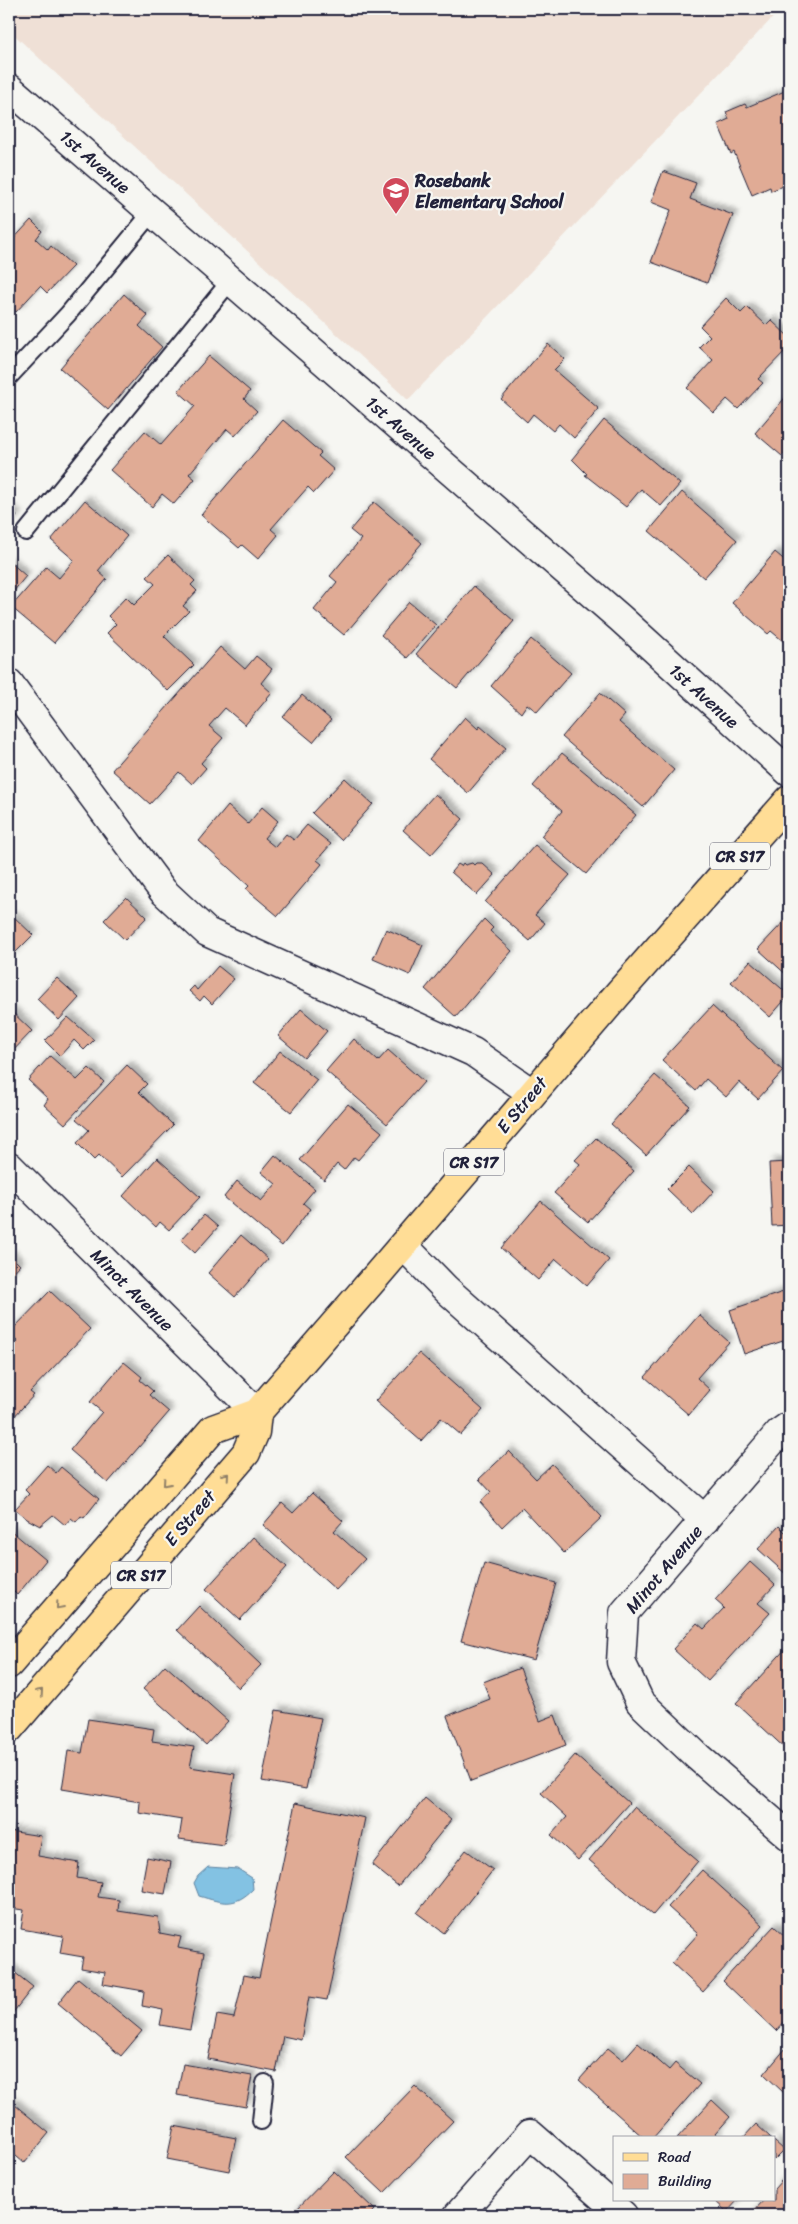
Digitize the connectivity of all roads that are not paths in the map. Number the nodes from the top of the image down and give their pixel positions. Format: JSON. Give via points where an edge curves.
{"nodes":[{"id":1,"x":9,"y":88,"type":"edge"},
{"id":2,"x":152,"y":212,"type":"junction"},
{"id":3,"x":231,"y":280,"type":"junction"},
{"id":4,"x":9,"y":377,"type":"edge"},
{"id":5,"x":26,"y":532,"type":"dead end"},
{"id":6,"x":9,"y":683,"type":"edge"},
{"id":7,"x":789,"y":772,"type":"edge"},
{"id":8,"x":789,"y":800,"type":"edge"},
{"id":9,"x":532,"y":1093,"type":"junction"},
{"id":10,"x":9,"y":1166,"type":"edge"},
{"id":11,"x":403,"y":1245,"type":"junction"},
{"id":12,"x":257,"y":1413,"type":"junction"},
{"id":13,"x":789,"y":1426,"type":"edge"},
{"id":14,"x":706,"y":1520,"type":"junction"},
{"id":15,"x":9,"y":1664,"type":"edge"},
{"id":16,"x":9,"y":1729,"type":"edge"},
{"id":17,"x":789,"y":1836,"type":"edge"},
{"id":18,"x":264,"y":2083,"type":"dead end"},
{"id":19,"x":261,"y":2121,"type":"dead end"},
{"id":20,"x":458,"y":2215,"type":"edge"},
{"id":21,"x":623,"y":2215,"type":"edge"}],
"edges":[{"from":1,"to":2,"type":"street","name":"1st Avenue"},
{"from":2,"to":3,"type":"street","name":"1st Avenue"},
{"from":2,"to":4,"type":"lane","via":[[68,314]]},
{"from":3,"to":5,"type":"lane"},
{"from":3,"to":7,"type":"street","name":"1st Avenue","via":[[620,618]]},
{"from":6,"to":9,"type":"street","via":[[163,891],[207,932],[473,1052]]},
{"from":8,"to":9,"type":"main road","name":"E Street","number":"CR S17"},
{"from":9,"to":11,"type":"main road","name":"E Street","number":"CR S17"},
{"from":10,"to":12,"type":"street","name":"Minot Avenue"},
{"from":11,"to":12,"type":"main road","name":"E Street","number":"CR S17"},
{"from":11,"to":14,"type":"street","name":"Minot Avenue","via":[[446,1289]]},
{"from":12,"to":15,"type":"main road","name":"E Street","number":"CR S17","one_way":true,"via":[[213,1429]]},
{"from":16,"to":12,"type":"main road","name":"E Street","number":"CR S17","one_way":true,"via":[[246,1453],[255,1432]]},
{"from":13,"to":14,"type":"street","via":[[779,1433]]},
{"from":14,"to":17,"type":"street","name":"Minot Avenue","via":[[624,1613],[620,1662],[640,1702]]},
{"from":18,"to":19,"type":"lane"},
{"from":20,"to":21,"type":"street","via":[[530,2134]]}]}
